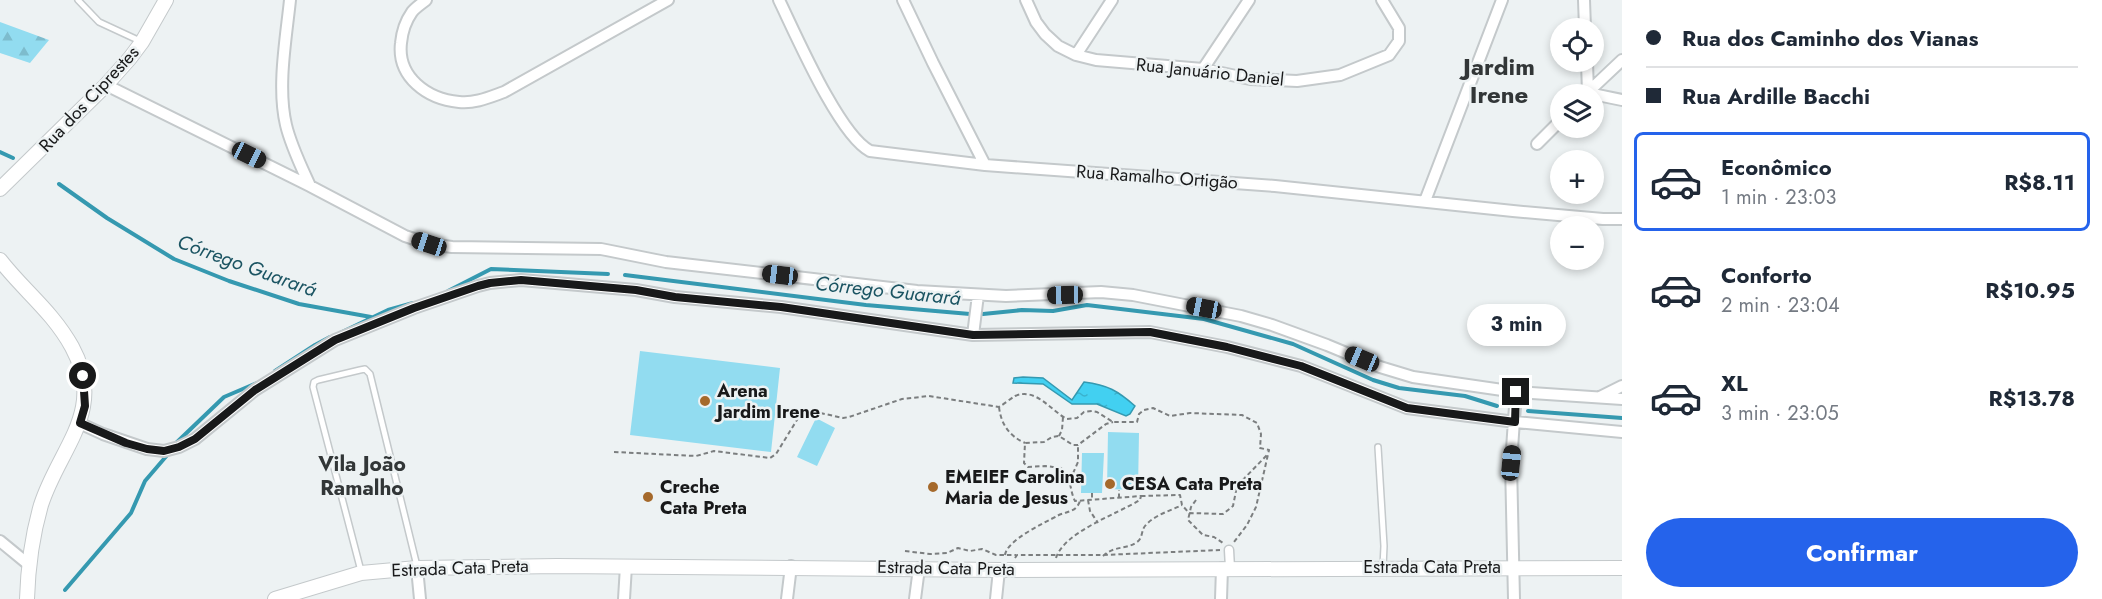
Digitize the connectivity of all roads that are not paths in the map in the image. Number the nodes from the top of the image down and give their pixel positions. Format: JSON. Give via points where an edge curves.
{"nodes":[{"id":1,"x":78,"y":0,"type":"edge"},
{"id":2,"x":166,"y":0,"type":"edge"},
{"id":3,"x":290,"y":0,"type":"edge"},
{"id":4,"x":426,"y":0,"type":"edge"},
{"id":5,"x":668,"y":0,"type":"edge"},
{"id":6,"x":778,"y":0,"type":"edge"},
{"id":7,"x":903,"y":0,"type":"edge"},
{"id":8,"x":1026,"y":0,"type":"edge"},
{"id":9,"x":1112,"y":0,"type":"edge"},
{"id":10,"x":1249,"y":0,"type":"edge"},
{"id":11,"x":1382,"y":0,"type":"edge"},
{"id":12,"x":1502,"y":0,"type":"edge"},
{"id":13,"x":1584,"y":0,"type":"edge"},
{"id":14,"x":1585,"y":18,"type":"edge"},
{"id":15,"x":142,"y":42,"type":"junction"},
{"id":16,"x":1076,"y":55,"type":"junction"},
{"id":17,"x":1622,"y":60,"type":"edge"},
{"id":18,"x":1203,"y":69,"type":"junction"},
{"id":19,"x":1597,"y":84,"type":"edge"},
{"id":20,"x":106,"y":85,"type":"junction"},
{"id":21,"x":1604,"y":97,"type":"edge"},
{"id":22,"x":1622,"y":100,"type":"edge"},
{"id":23,"x":1550,"y":131,"type":"edge"},
{"id":24,"x":1537,"y":144,"type":"dead end"},
{"id":25,"x":985,"y":165,"type":"junction"},
{"id":26,"x":310,"y":186,"type":"junction"},
{"id":27,"x":0,"y":189,"type":"edge"},
{"id":28,"x":1425,"y":201,"type":"junction"},
{"id":29,"x":1622,"y":219,"type":"edge"},
{"id":30,"x":0,"y":260,"type":"edge"},
{"id":31,"x":978,"y":295,"type":"junction"},
{"id":32,"x":973,"y":335,"type":"junction"},
{"id":33,"x":1622,"y":386,"type":"edge"},
{"id":34,"x":1516,"y":392,"type":"junction"},
{"id":35,"x":1597,"y":399,"type":"junction"},
{"id":36,"x":1622,"y":399,"type":"edge"},
{"id":37,"x":1515,"y":422,"type":"junction"},
{"id":38,"x":80,"y":423,"type":"junction"},
{"id":39,"x":1622,"y":432,"type":"edge"},
{"id":40,"x":1378,"y":447,"type":"dead end"},
{"id":41,"x":0,"y":541,"type":"edge"},
{"id":42,"x":1229,"y":550,"type":"road end"},
{"id":43,"x":28,"y":564,"type":"junction"},
{"id":44,"x":626,"y":566,"type":"junction"},
{"id":45,"x":791,"y":566,"type":"junction"},
{"id":46,"x":1383,"y":567,"type":"junction"},
{"id":47,"x":1514,"y":567,"type":"junction"},
{"id":48,"x":417,"y":568,"type":"junction"},
{"id":49,"x":920,"y":568,"type":"junction"},
{"id":50,"x":1226,"y":568,"type":"junction"},
{"id":51,"x":1622,"y":568,"type":"edge"},
{"id":52,"x":1006,"y":570,"type":"junction"},
{"id":53,"x":361,"y":573,"type":"junction"},
{"id":54,"x":27,"y":599,"type":"edge"},
{"id":55,"x":275,"y":599,"type":"edge"},
{"id":56,"x":420,"y":599,"type":"edge"},
{"id":57,"x":624,"y":599,"type":"edge"},
{"id":58,"x":787,"y":599,"type":"edge"},
{"id":59,"x":915,"y":599,"type":"edge"},
{"id":60,"x":996,"y":599,"type":"edge"},
{"id":61,"x":1221,"y":599,"type":"edge"},
{"id":62,"x":1514,"y":599,"type":"edge"}],
"edges":[{"from":1,"to":15,"type":"lane","via":[[99,22]]},
{"from":2,"to":15,"type":"street","name":"Rua dos Ciprestes"},
{"from":3,"to":26,"type":"street","via":[[284,107],[296,156]]},
{"from":4,"to":5,"type":"street","via":[[412,11],[403,29],[400,54],[405,72],[419,88],[440,99],[461,103],[504,92]]},
{"from":6,"to":25,"type":"street","name":"Rua Ramalho Ortigão","via":[[832,105],[861,147],[870,152]]},
{"from":7,"to":25,"type":"street"},
{"from":8,"to":16,"type":"street","name":"Rua Januário Daniel","via":[[1045,34]]},
{"from":9,"to":16,"type":"street"},
{"from":10,"to":18,"type":"street"},
{"from":11,"to":18,"type":"street","name":"Rua Januário Daniel","via":[[1400,28],[1396,48],[1389,55],[1340,75],[1297,81],[1250,79]]},
{"from":12,"to":28,"type":"street"},
{"from":13,"to":14,"type":"street"},
{"from":15,"to":20,"type":"street","name":"Rua dos Ciprestes"},
{"from":16,"to":18,"type":"street","name":"Rua Januário Daniel"},
{"from":17,"to":19,"type":"street"},
{"from":20,"to":26,"type":"street"},
{"from":20,"to":27,"type":"street","name":"Rua dos Ciprestes"},
{"from":21,"to":22,"type":"street"},
{"from":23,"to":24,"type":"street"},
{"from":25,"to":28,"type":"street","name":"Rua Ramalho Ortigão"},
{"from":26,"to":31,"type":"street","via":[[405,236],[429,244],[601,249],[666,262]]},
{"from":28,"to":29,"type":"street","name":"Rua Ramalho Ortigão"},
{"from":30,"to":38,"type":"street","via":[[48,312],[74,350],[83,376],[85,406]]},
{"from":31,"to":32,"type":"street"},
{"from":31,"to":34,"type":"street","via":[[1133,295],[1241,316],[1413,377]]},
{"from":32,"to":37,"type":"street","via":[[1150,332],[1301,366],[1407,408]]},
{"from":32,"to":38,"type":"street","via":[[636,290],[544,281],[496,282],[414,308],[335,340],[255,390],[195,439],[179,447],[164,451],[147,449]]},
{"from":33,"to":35,"type":"street"},
{"from":34,"to":35,"type":"street"},
{"from":34,"to":37,"type":"street"},
{"from":35,"to":36,"type":"street"},
{"from":37,"to":39,"type":"street"},
{"from":37,"to":47,"type":"street","via":[[1511,463]]},
{"from":38,"to":43,"type":"street","via":[[41,504]]},
{"from":40,"to":46,"type":"lane"},
{"from":41,"to":43,"type":"street"},
{"from":42,"to":50,"type":"street"},
{"from":43,"to":54,"type":"street"},
{"from":44,"to":45,"type":"street","name":"Estrada Cata Preta"},
{"from":44,"to":48,"type":"street","name":"Estrada Cata Preta"},
{"from":44,"to":57,"type":"street"},
{"from":45,"to":49,"type":"street","name":"Estrada Cata Preta"},
{"from":45,"to":58,"type":"street"},
{"from":46,"to":47,"type":"street","name":"Estrada Cata Preta"},
{"from":46,"to":50,"type":"street","name":"Estrada Cata Preta"},
{"from":47,"to":51,"type":"street","name":"Estrada Cata Preta"},
{"from":47,"to":62,"type":"street"},
{"from":48,"to":53,"type":"street","name":"Estrada Cata Preta"},
{"from":48,"to":53,"type":"lane","via":[[370,374],[365,369],[318,380],[313,387]]},
{"from":48,"to":56,"type":"street"},
{"from":49,"to":52,"type":"street","name":"Estrada Cata Preta"},
{"from":49,"to":59,"type":"street"},
{"from":50,"to":52,"type":"street","name":"Estrada Cata Preta","via":[[1100,569],[1057,562]]},
{"from":50,"to":61,"type":"street"},
{"from":52,"to":60,"type":"street"},
{"from":53,"to":55,"type":"street","name":"Estrada Cata Preta"}]}
